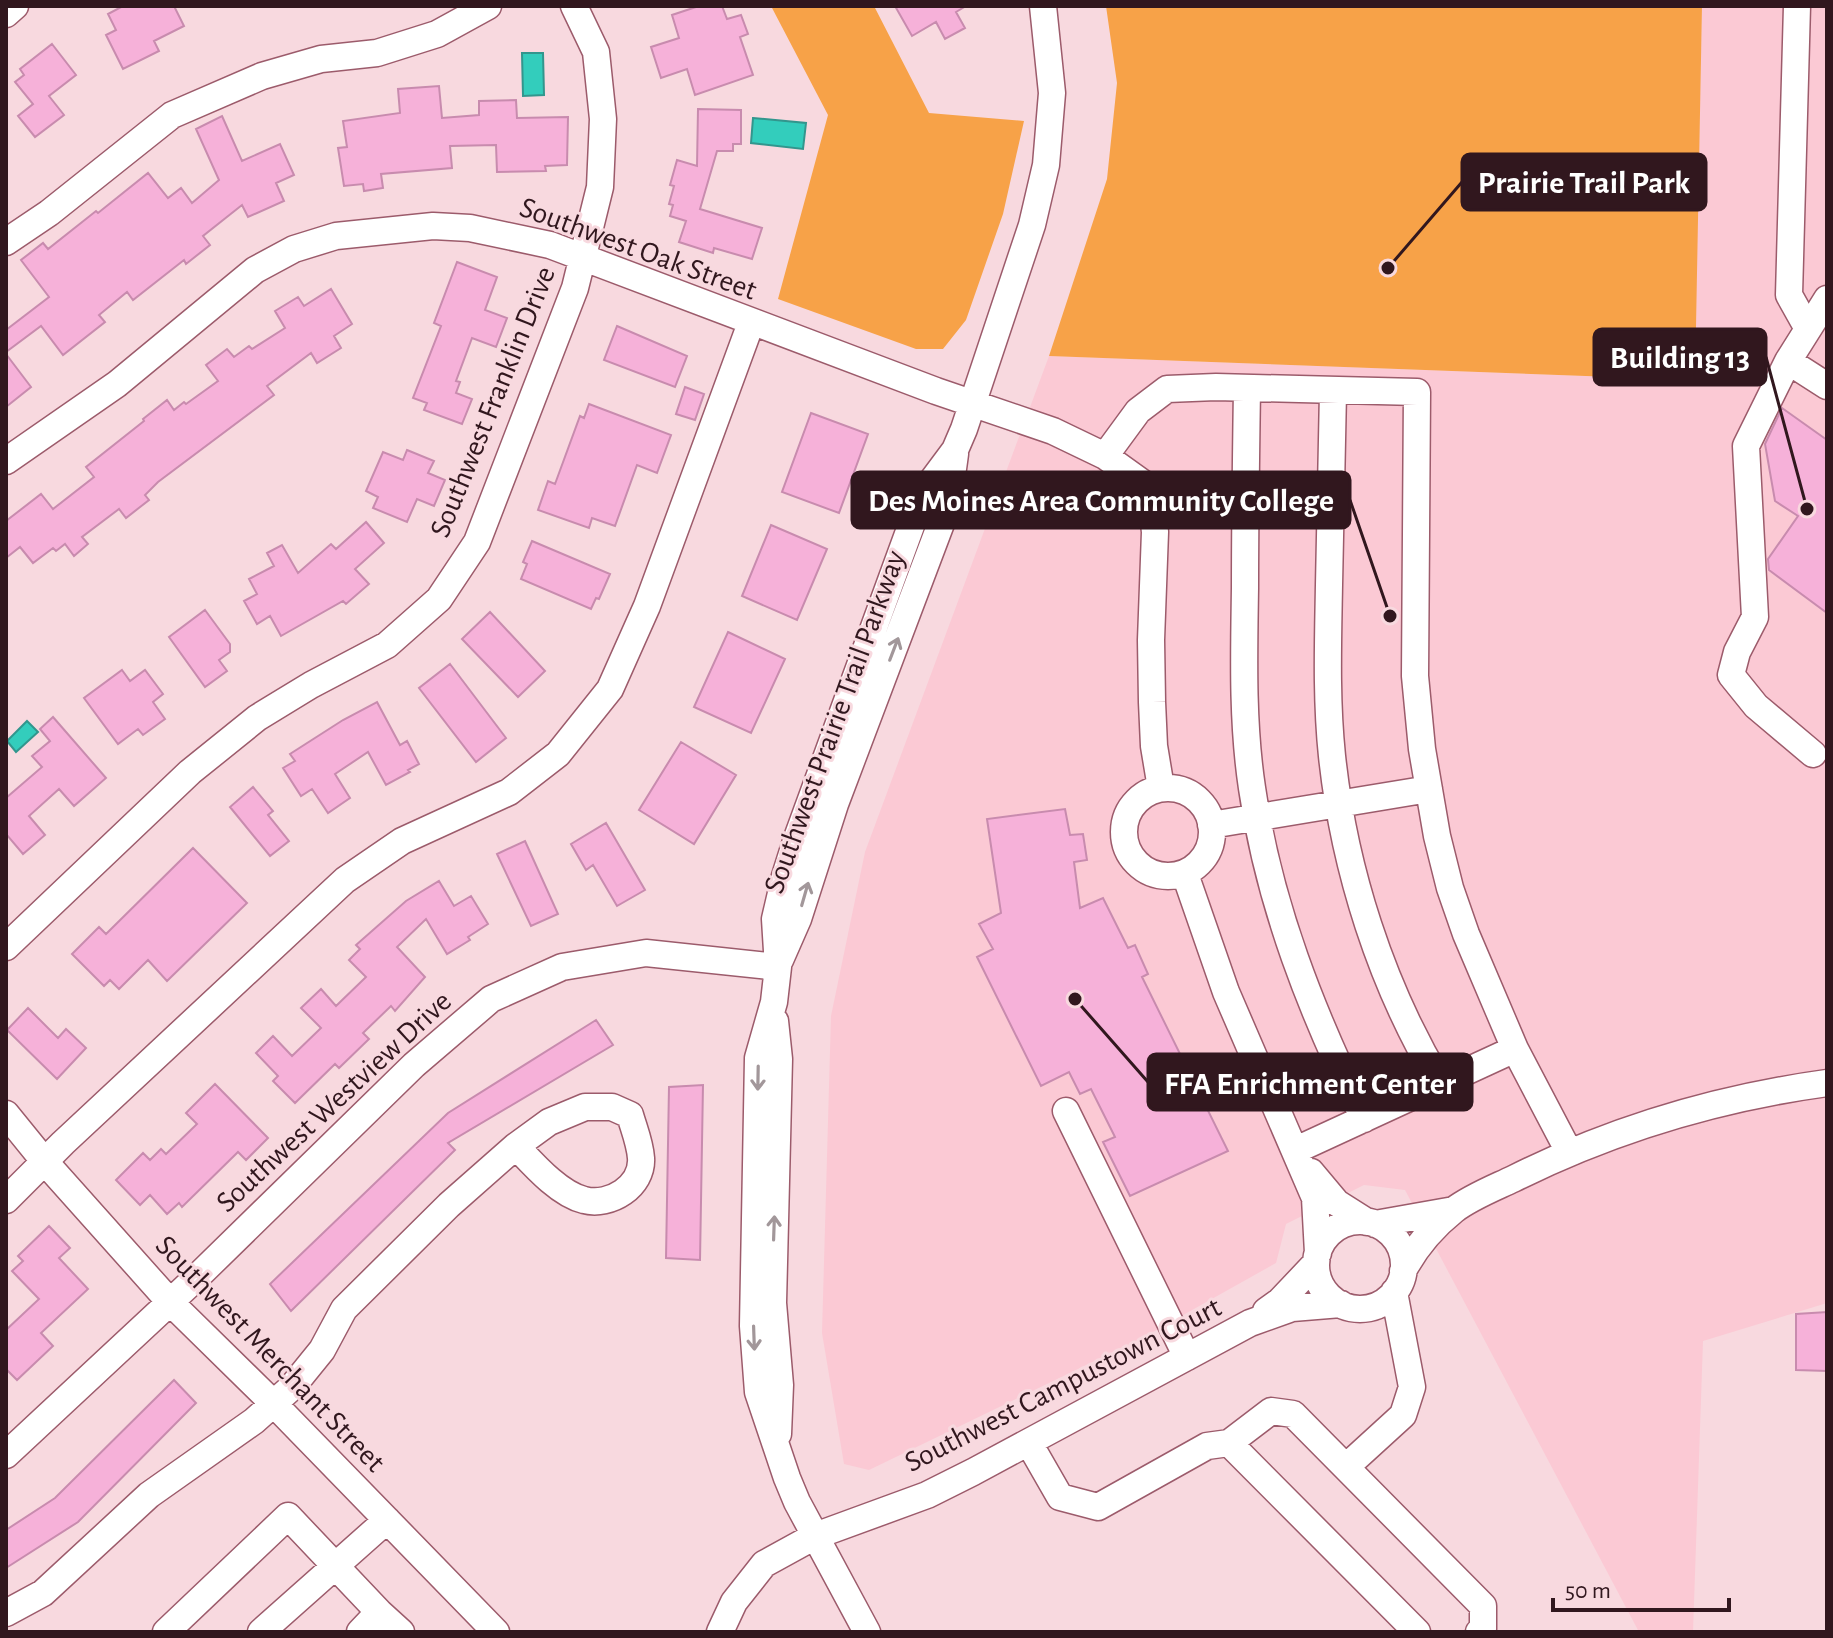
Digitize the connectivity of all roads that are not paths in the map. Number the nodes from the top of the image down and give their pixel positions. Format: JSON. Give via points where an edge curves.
{"nodes":[{"id":1,"x":15,"y":6,"type":"edge"},
{"id":2,"x":488,"y":6,"type":"edge"},
{"id":3,"x":574,"y":6,"type":"edge"},
{"id":4,"x":1043,"y":6,"type":"edge"},
{"id":5,"x":1797,"y":6,"type":"edge"},
{"id":6,"x":6,"y":14,"type":"edge"},
{"id":7,"x":6,"y":242,"type":"edge"},
{"id":8,"x":584,"y":257,"type":"junction"},
{"id":9,"x":1827,"y":299,"type":"edge"},
{"id":10,"x":751,"y":323,"type":"junction"},
{"id":11,"x":1808,"y":329,"type":"junction"},
{"id":12,"x":1788,"y":361,"type":"junction"},
{"id":13,"x":1827,"y":386,"type":"edge"},
{"id":14,"x":1247,"y":388,"type":"junction"},
{"id":15,"x":1333,"y":391,"type":"junction"},
{"id":16,"x":972,"y":404,"type":"junction"},
{"id":17,"x":1105,"y":456,"type":"junction"},
{"id":18,"x":6,"y":461,"type":"edge"},
{"id":19,"x":1813,"y":754,"type":"dead end"},
{"id":20,"x":1161,"y":788,"type":"junction"},
{"id":21,"x":1429,"y":789,"type":"junction"},
{"id":22,"x":1339,"y":804,"type":"junction"},
{"id":23,"x":1257,"y":818,"type":"junction"},
{"id":24,"x":1211,"y":825,"type":"junction"},
{"id":25,"x":1185,"y":874,"type":"junction"},
{"id":26,"x":6,"y":947,"type":"edge"},
{"id":27,"x":778,"y":967,"type":"junction"},
{"id":28,"x":1515,"y":1049,"type":"junction"},
{"id":29,"x":1440,"y":1083,"type":"junction"},
{"id":30,"x":1827,"y":1083,"type":"edge"},
{"id":31,"x":1066,"y":1111,"type":"dead end"},
{"id":32,"x":6,"y":1114,"type":"edge"},
{"id":33,"x":1364,"y":1119,"type":"junction"},
{"id":34,"x":516,"y":1146,"type":"junction"},
{"id":35,"x":1296,"y":1150,"type":"junction"},
{"id":36,"x":1569,"y":1152,"type":"junction"},
{"id":37,"x":45,"y":1162,"type":"junction"},
{"id":38,"x":6,"y":1200,"type":"edge"},
{"id":39,"x":1454,"y":1210,"type":"junction"},
{"id":40,"x":1371,"y":1223,"type":"junction"},
{"id":41,"x":1317,"y":1258,"type":"junction"},
{"id":42,"x":1398,"y":1281,"type":"junction"},
{"id":43,"x":170,"y":1302,"type":"junction"},
{"id":44,"x":1352,"y":1306,"type":"junction"},
{"id":45,"x":1250,"y":1323,"type":"junction"},
{"id":46,"x":1406,"y":1353,"type":"junction"},
{"id":47,"x":1187,"y":1357,"type":"junction"},
{"id":48,"x":274,"y":1404,"type":"junction"},
{"id":49,"x":1029,"y":1443,"type":"junction"},
{"id":50,"x":1229,"y":1443,"type":"junction"},
{"id":51,"x":6,"y":1455,"type":"edge"},
{"id":52,"x":1346,"y":1467,"type":"junction"},
{"id":53,"x":387,"y":1520,"type":"junction"},
{"id":54,"x":815,"y":1536,"type":"junction"},
{"id":55,"x":336,"y":1565,"type":"junction"},
{"id":56,"x":855,"y":1606,"type":"junction"},
{"id":57,"x":379,"y":1612,"type":"junction"},
{"id":58,"x":6,"y":1613,"type":"edge"},
{"id":59,"x":166,"y":1632,"type":"edge"},
{"id":60,"x":261,"y":1632,"type":"edge"},
{"id":61,"x":360,"y":1632,"type":"edge"},
{"id":62,"x":401,"y":1632,"type":"edge"},
{"id":63,"x":496,"y":1632,"type":"edge"},
{"id":64,"x":720,"y":1632,"type":"edge"},
{"id":65,"x":867,"y":1632,"type":"edge"},
{"id":66,"x":890,"y":1632,"type":"edge"},
{"id":67,"x":1417,"y":1632,"type":"edge"},
{"id":68,"x":1479,"y":1632,"type":"edge"}],
"edges":[{"from":1,"to":6,"type":"street"},
{"from":2,"to":7,"type":"street","via":[[437,34],[377,53],[321,59],[262,76],[172,115]]},
{"from":3,"to":8,"type":"street","name":"Southwest Franklin Drive","via":[[596,52],[603,119],[600,187]]},
{"from":4,"to":16,"type":"street","name":"Southwest Prairie Trail Parkway","via":[[1052,93],[1046,165],[1032,225]]},
{"from":5,"to":11,"type":"street","via":[[1789,295]]},
{"from":8,"to":10,"type":"street","name":"Southwest Oak Street"},
{"from":8,"to":18,"type":"street","name":"Southwest Oak Street","via":[[511,235],[433,226],[336,236],[294,249],[255,270],[117,384]]},
{"from":8,"to":26,"type":"street","name":"Southwest Franklin Drive","via":[[477,542],[439,599],[387,645],[257,718],[190,772]]},
{"from":9,"to":11,"type":"street"},
{"from":10,"to":16,"type":"street","name":"Southwest Oak Street"},
{"from":10,"to":37,"type":"street","via":[[647,606],[610,689],[558,754],[509,792],[402,841],[345,880]]},
{"from":11,"to":12,"type":"street"},
{"from":12,"to":13,"type":"street"},
{"from":12,"to":19,"type":"street","via":[[1746,446],[1755,617],[1731,675],[1756,706]]},
{"from":14,"to":15,"type":"street"},
{"from":14,"to":17,"type":"street","via":[[1167,389],[1138,411]]},
{"from":14,"to":23,"type":"street","via":[[1244,662]]},
{"from":15,"to":21,"type":"street","via":[[1417,392],[1415,676]]},
{"from":15,"to":22,"type":"street","via":[[1328,697]]},
{"from":16,"to":17,"type":"street","name":"Southwest Oak Street","via":[[1053,431]]},
{"from":16,"to":27,"type":"street","name":"Southwest Prairie Trail Parkway","via":[[955,450],[923,493],[797,838],[775,919]]},
{"from":17,"to":20,"type":"street","name":"Southwest Oak Street","via":[[1151,495],[1152,702]]},
{"from":20,"to":24,"type":"street","via":[[1187,792],[1199,800]]},
{"from":20,"to":25,"type":"street","via":[[1133,804],[1124,823],[1124,845],[1135,863],[1153,875]]},
{"from":21,"to":22,"type":"street"},
{"from":21,"to":28,"type":"street","via":[[1450,888]]},
{"from":22,"to":23,"type":"street"},
{"from":22,"to":29,"type":"street","via":[[1378,952]]},
{"from":23,"to":24,"type":"street"},
{"from":23,"to":33,"type":"street","via":[[1290,949]]},
{"from":24,"to":25,"type":"street","via":[[1209,849]]},
{"from":25,"to":35,"type":"street","via":[[1226,992]]},
{"from":27,"to":43,"type":"street","name":"Southwest Westview Drive","via":[[646,953],[562,967],[491,999],[414,1065]]},
{"from":27,"to":54,"type":"street","name":"Southwest Prairie Trail Parkway","via":[[758,1058],[753,1326],[758,1392],[787,1478]]},
{"from":28,"to":29,"type":"street"},
{"from":28,"to":36,"type":"street"},
{"from":29,"to":33,"type":"street"},
{"from":30,"to":36,"type":"street","name":"Southwest Campustown Court","via":[[1681,1114]]},
{"from":31,"to":47,"type":"street"},
{"from":32,"to":37,"type":"street","name":"Southwest Merchant Street"},
{"from":33,"to":35,"type":"street"},
{"from":34,"to":34,"type":"street","via":[[549,1122],[585,1107],[612,1107],[630,1115],[642,1161],[625,1193],[584,1200],[550,1182]]},
{"from":34,"to":48,"type":"street","via":[[344,1309],[322,1350]]},
{"from":35,"to":40,"type":"street","via":[[1337,1203]]},
{"from":35,"to":41,"type":"street","via":[[1315,1198]]},
{"from":36,"to":39,"type":"street","name":"Southwest Campustown Court"},
{"from":37,"to":38,"type":"street"},
{"from":37,"to":43,"type":"street","name":"Southwest Merchant Street"},
{"from":39,"to":40,"type":"street","name":"Southwest Campustown Court"},
{"from":39,"to":42,"type":"street","name":"Southwest Campustown Court","via":[[1413,1252]]},
{"from":40,"to":41,"type":"street","name":"Southwest Campustown Court","via":[[1349,1222],[1333,1230]]},
{"from":40,"to":42,"type":"street","via":[[1384,1228],[1402,1251]]},
{"from":41,"to":44,"type":"street","via":[[1322,1287],[1330,1297]]},
{"from":41,"to":45,"type":"street","name":"Southwest Campustown Court","via":[[1280,1301]]},
{"from":42,"to":44,"type":"street","name":"Southwest Campustown Court","via":[[1385,1300]]},
{"from":42,"to":46,"type":"street"},
{"from":43,"to":48,"type":"street","name":"Southwest Merchant Street"},
{"from":43,"to":51,"type":"street","name":"Southwest Westview Drive"},
{"from":44,"to":45,"type":"street","name":"Southwest Campustown Court","via":[[1292,1308]]},
{"from":44,"to":46,"type":"street"},
{"from":45,"to":47,"type":"street","name":"Southwest Campustown Court"},
{"from":46,"to":52,"type":"street","via":[[1412,1387],[1403,1415]]},
{"from":47,"to":49,"type":"street","name":"Southwest Campustown Court"},
{"from":48,"to":53,"type":"street","name":"Southwest Merchant Street"},
{"from":48,"to":58,"type":"street","via":[[149,1495],[43,1593]]},
{"from":49,"to":50,"type":"street","via":[[1060,1497],[1098,1507],[1207,1446]]},
{"from":49,"to":54,"type":"street","name":"Southwest Campustown Court","via":[[927,1495]]},
{"from":50,"to":52,"type":"street","via":[[1271,1411],[1293,1414]]},
{"from":50,"to":67,"type":"street"},
{"from":52,"to":68,"type":"street","via":[[1483,1606]]},
{"from":53,"to":55,"type":"street"},
{"from":53,"to":63,"type":"street","name":"Southwest Merchant Street"},
{"from":54,"to":56,"type":"street","name":"Southwest Prairie Trail Parkway"},
{"from":54,"to":64,"type":"street","name":"Southwest Campustown Court","via":[[764,1564],[734,1602]]},
{"from":55,"to":57,"type":"street"},
{"from":55,"to":59,"type":"street","via":[[288,1516]]},
{"from":55,"to":60,"type":"street"},
{"from":56,"to":65,"type":"street","name":"Southwest Prairie Trail Parkway"},
{"from":56,"to":66,"type":"street","name":"Southwest Prairie Trail Parkway"},
{"from":57,"to":61,"type":"street"},
{"from":57,"to":62,"type":"street"}]}
